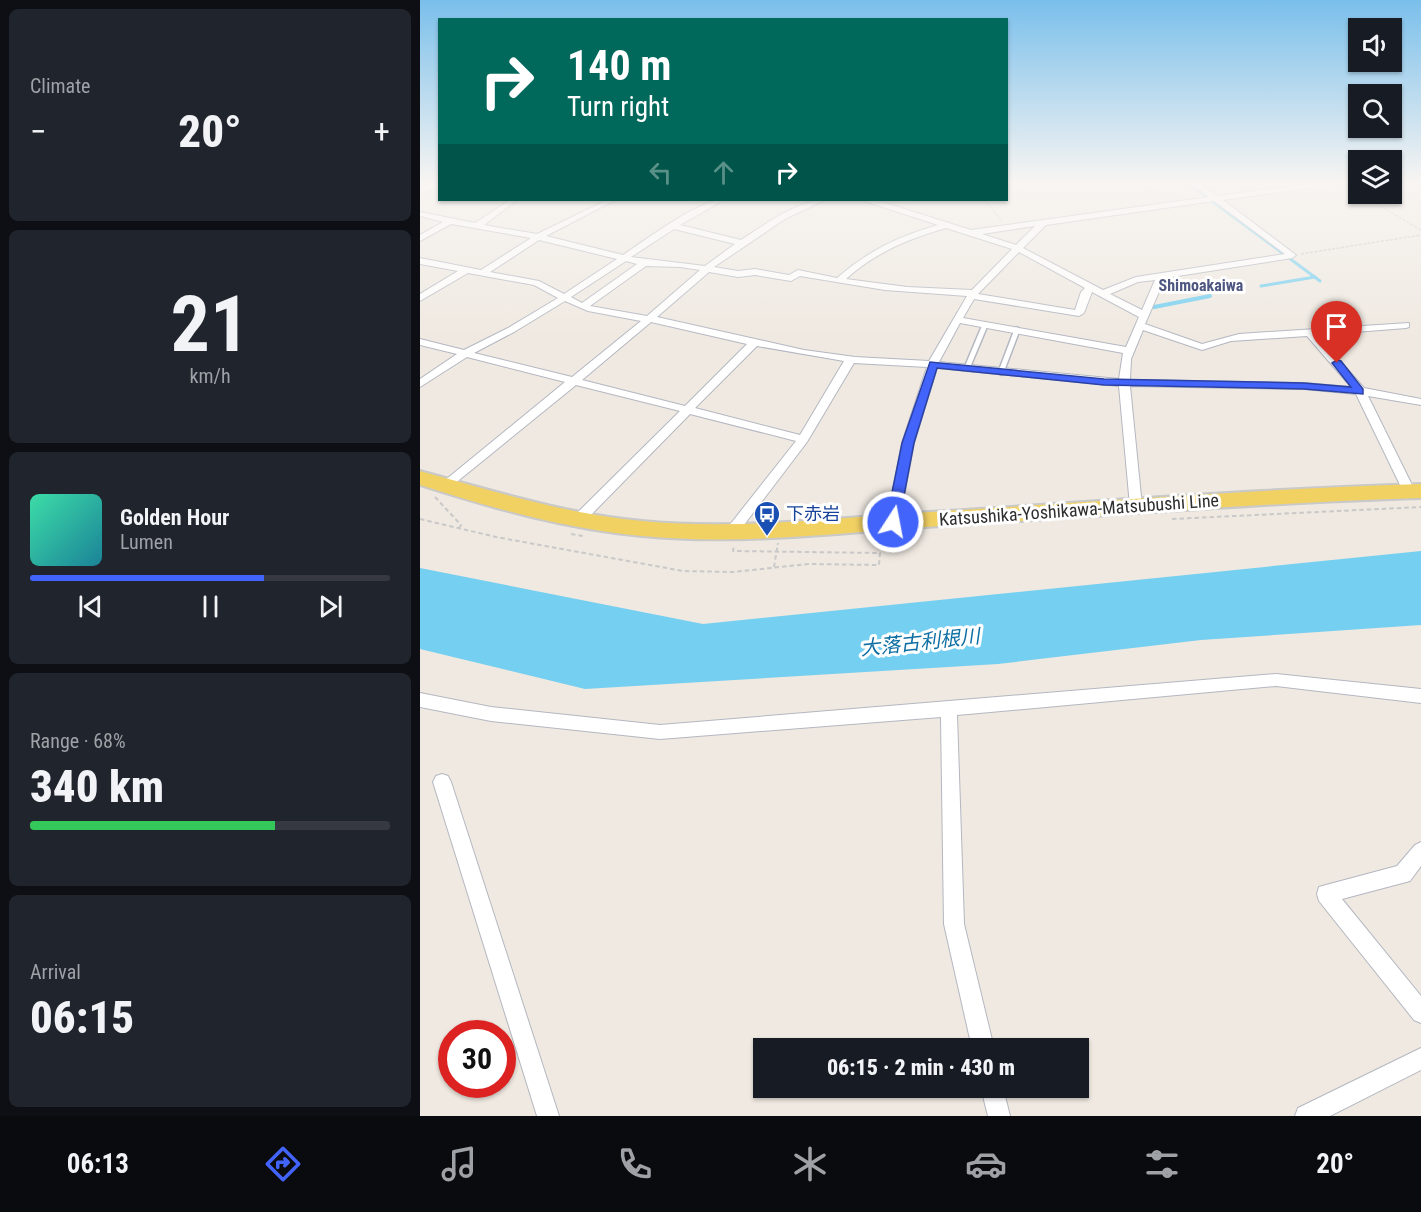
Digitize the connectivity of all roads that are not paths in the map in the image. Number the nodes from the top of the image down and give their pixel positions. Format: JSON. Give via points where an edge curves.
{"nodes":[{"id":1,"x":523,"y":234,"type":"edge"},
{"id":2,"x":544,"y":234,"type":"edge"},
{"id":3,"x":661,"y":234,"type":"edge"},
{"id":4,"x":706,"y":234,"type":"edge"},
{"id":5,"x":756,"y":234,"type":"edge"},
{"id":6,"x":915,"y":234,"type":"edge"},
{"id":7,"x":975,"y":234,"type":"edge"},
{"id":8,"x":1031,"y":234,"type":"edge"},
{"id":9,"x":1264,"y":234,"type":"edge"},
{"id":10,"x":538,"y":237,"type":"junction"},
{"id":11,"x":742,"y":243,"type":"junction"},
{"id":12,"x":1017,"y":248,"type":"junction"},
{"id":13,"x":622,"y":259,"type":"junction"},
{"id":14,"x":420,"y":261,"type":"edge"},
{"id":15,"x":644,"y":263,"type":"junction"},
{"id":16,"x":709,"y":268,"type":"junction"},
{"id":17,"x":466,"y":270,"type":"junction"},
{"id":18,"x":482,"y":273,"type":"junction"},
{"id":19,"x":1161,"y":276,"type":"junction"},
{"id":20,"x":839,"y":281,"type":"junction"},
{"id":21,"x":1091,"y":288,"type":"junction"},
{"id":22,"x":973,"y":294,"type":"junction"},
{"id":23,"x":1101,"y":294,"type":"junction"},
{"id":24,"x":420,"y":298,"type":"edge"},
{"id":25,"x":564,"y":298,"type":"junction"},
{"id":26,"x":582,"y":307,"type":"junction"},
{"id":27,"x":650,"y":318,"type":"junction"},
{"id":28,"x":958,"y":320,"type":"junction"},
{"id":29,"x":1143,"y":321,"type":"junction"},
{"id":30,"x":985,"y":324,"type":"junction"},
{"id":31,"x":1406,"y":325,"type":"dead end"},
{"id":32,"x":1017,"y":330,"type":"junction"},
{"id":33,"x":1310,"y":333,"type":"junction"},
{"id":34,"x":420,"y":342,"type":"edge"},
{"id":35,"x":755,"y":342,"type":"junction"},
{"id":36,"x":1129,"y":351,"type":"junction"},
{"id":37,"x":464,"y":354,"type":"junction"},
{"id":38,"x":851,"y":360,"type":"junction"},
{"id":39,"x":933,"y":364,"type":"junction"},
{"id":40,"x":967,"y":368,"type":"junction"},
{"id":41,"x":1001,"y":372,"type":"junction"},
{"id":42,"x":572,"y":380,"type":"junction"},
{"id":43,"x":1124,"y":383,"type":"junction"},
{"id":44,"x":420,"y":384,"type":"edge"},
{"id":45,"x":1360,"y":391,"type":"junction"},
{"id":46,"x":1421,"y":402,"type":"edge"},
{"id":47,"x":687,"y":409,"type":"junction"},
{"id":48,"x":803,"y":439,"type":"junction"},
{"id":49,"x":420,"y":478,"type":"edge"},
{"id":50,"x":440,"y":491,"type":"junction"},
{"id":51,"x":1415,"y":491,"type":"edge"},
{"id":52,"x":1136,"y":506,"type":"junction"},
{"id":53,"x":578,"y":520,"type":"junction"},
{"id":54,"x":893,"y":522,"type":"junction"},
{"id":55,"x":733,"y":538,"type":"junction"},
{"id":56,"x":1421,"y":696,"type":"edge"},
{"id":57,"x":420,"y":700,"type":"edge"},
{"id":58,"x":949,"y":709,"type":"junction"},
{"id":59,"x":442,"y":782,"type":"dead end"},
{"id":60,"x":1421,"y":851,"type":"edge"},
{"id":61,"x":1421,"y":1013,"type":"edge"},
{"id":62,"x":981,"y":1038,"type":"edge"},
{"id":63,"x":1421,"y":1059,"type":"edge"},
{"id":64,"x":994,"y":1098,"type":"edge"},
{"id":65,"x":548,"y":1116,"type":"edge"},
{"id":66,"x":999,"y":1116,"type":"edge"},
{"id":67,"x":1306,"y":1116,"type":"edge"}],
"edges":[{"from":1,"to":10,"type":"street"},
{"from":2,"to":10,"type":"street"},
{"from":3,"to":13,"type":"street"},
{"from":4,"to":11,"type":"street"},
{"from":5,"to":11,"type":"street"},
{"from":6,"to":20,"type":"street","via":[[894,240],[863,259]]},
{"from":7,"to":12,"type":"street"},
{"from":8,"to":12,"type":"street"},
{"from":9,"to":19,"type":"street","via":[[1292,255]]},
{"from":10,"to":13,"type":"street"},
{"from":10,"to":18,"type":"street"},
{"from":11,"to":16,"type":"street"},
{"from":12,"to":21,"type":"street"},
{"from":12,"to":22,"type":"street"},
{"from":13,"to":15,"type":"street"},
{"from":13,"to":25,"type":"street"},
{"from":14,"to":17,"type":"street"},
{"from":15,"to":16,"type":"street"},
{"from":15,"to":26,"type":"street"},
{"from":16,"to":20,"type":"street","via":[[791,278],[798,273]]},
{"from":16,"to":27,"type":"street"},
{"from":17,"to":18,"type":"street"},
{"from":17,"to":24,"type":"street"},
{"from":18,"to":25,"type":"street","via":[[536,283]]},
{"from":19,"to":23,"type":"street","via":[[1136,280]]},
{"from":19,"to":29,"type":"street"},
{"from":20,"to":22,"type":"street"},
{"from":21,"to":22,"type":"street","via":[[1079,313]]},
{"from":21,"to":23,"type":"street"},
{"from":22,"to":28,"type":"street"},
{"from":23,"to":29,"type":"street"},
{"from":25,"to":26,"type":"street"},
{"from":25,"to":37,"type":"street"},
{"from":26,"to":27,"type":"street"},
{"from":27,"to":35,"type":"street"},
{"from":27,"to":42,"type":"street"},
{"from":28,"to":30,"type":"street"},
{"from":28,"to":39,"type":"street"},
{"from":29,"to":33,"type":"street","via":[[1202,347],[1219,339]]},
{"from":29,"to":36,"type":"street"},
{"from":30,"to":32,"type":"street"},
{"from":30,"to":40,"type":"lane"},
{"from":31,"to":33,"type":"street"},
{"from":32,"to":36,"type":"street"},
{"from":32,"to":41,"type":"lane"},
{"from":33,"to":45,"type":"street"},
{"from":34,"to":37,"type":"street"},
{"from":35,"to":38,"type":"street","via":[[792,352]]},
{"from":35,"to":47,"type":"street"},
{"from":36,"to":43,"type":"street"},
{"from":37,"to":42,"type":"street"},
{"from":37,"to":44,"type":"street"},
{"from":38,"to":39,"type":"street"},
{"from":38,"to":48,"type":"street"},
{"from":39,"to":40,"type":"street"},
{"from":39,"to":54,"type":"street","via":[[908,443]]},
{"from":40,"to":41,"type":"street"},
{"from":41,"to":43,"type":"street"},
{"from":42,"to":47,"type":"street"},
{"from":42,"to":50,"type":"street"},
{"from":43,"to":45,"type":"street","via":[[1304,386]]},
{"from":43,"to":52,"type":"street"},
{"from":45,"to":46,"type":"street"},
{"from":45,"to":51,"type":"street"},
{"from":47,"to":48,"type":"street"},
{"from":47,"to":53,"type":"street"},
{"from":48,"to":55,"type":"street"},
{"from":49,"to":50,"type":"main road","name":"Katsushika-Yoshikawa-Matsubushi Line"},
{"from":50,"to":53,"type":"main road","name":"Katsushika-Yoshikawa-Matsubushi Line"},
{"from":51,"to":52,"type":"main road","name":"Katsushika-Yoshikawa-Matsubushi Line"},
{"from":52,"to":54,"type":"main road","name":"Katsushika-Yoshikawa-Matsubushi Line"},
{"from":53,"to":55,"type":"main road","name":"Katsushika-Yoshikawa-Matsubushi Line"},
{"from":54,"to":55,"type":"main road","name":"Katsushika-Yoshikawa-Matsubushi Line"},
{"from":56,"to":58,"type":"street","via":[[1276,680]]},
{"from":57,"to":58,"type":"street","via":[[491,714],[660,732]]},
{"from":58,"to":62,"type":"street","via":[[954,924]]},
{"from":59,"to":65,"type":"street"},
{"from":60,"to":61,"type":"street","via":[[1403,874],[1326,894]]},
{"from":63,"to":67,"type":"street"},
{"from":64,"to":66,"type":"street"}]}
